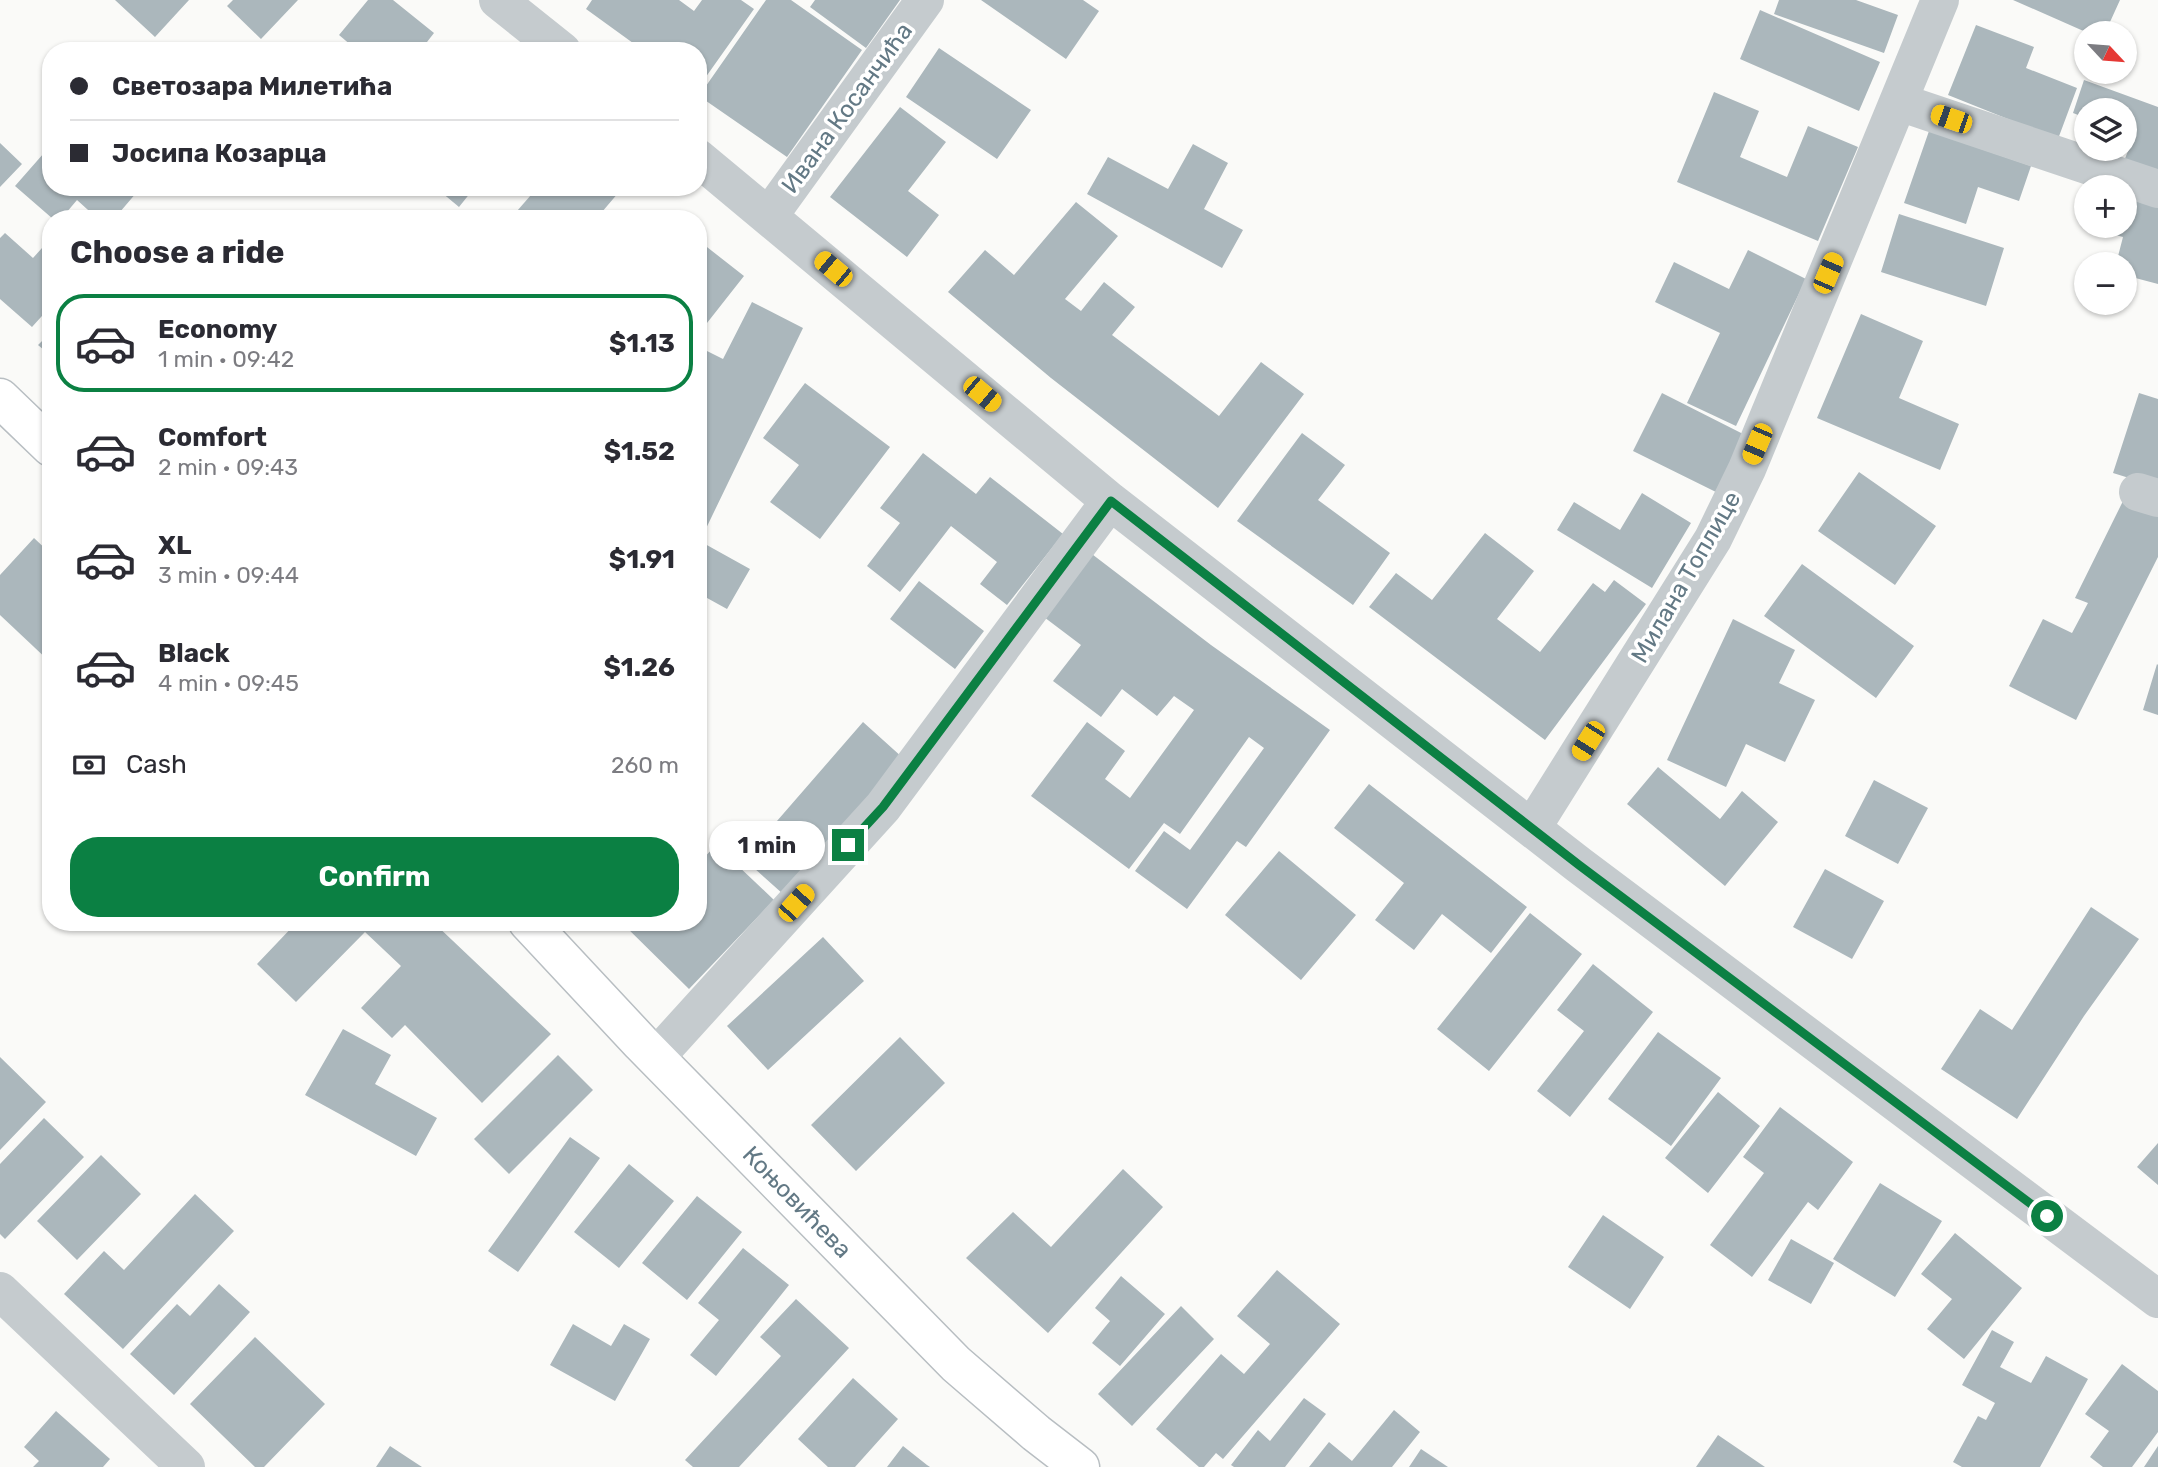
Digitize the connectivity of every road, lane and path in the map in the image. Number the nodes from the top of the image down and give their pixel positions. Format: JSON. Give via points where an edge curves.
{"nodes":[{"id":1,"x":498,"y":0,"type":"edge"},
{"id":2,"x":926,"y":0,"type":"edge"},
{"id":3,"x":1940,"y":0,"type":"edge"},
{"id":4,"x":551,"y":42,"type":"edge"},
{"id":5,"x":1899,"y":102,"type":"junction"},
{"id":6,"x":707,"y":165,"type":"edge"},
{"id":7,"x":2158,"y":189,"type":"edge"},
{"id":8,"x":769,"y":216,"type":"junction"},
{"id":9,"x":0,"y":398,"type":"edge"},
{"id":10,"x":42,"y":438,"type":"edge"},
{"id":11,"x":1111,"y":501,"type":"junction"},
{"id":12,"x":1532,"y":828,"type":"junction"},
{"id":13,"x":536,"y":931,"type":"edge"},
{"id":14,"x":656,"y":1058,"type":"junction"},
{"id":15,"x":0,"y":1291,"type":"edge"},
{"id":16,"x":2158,"y":1299,"type":"edge"},
{"id":17,"x":186,"y":1467,"type":"edge"},
{"id":18,"x":1080,"y":1467,"type":"edge"}],
"edges":[{"from":1,"to":4,"type":"street"},
{"from":2,"to":8,"type":"street","name":"Ивана Косанчића"},
{"from":3,"to":5,"type":"street","name":"Милана Топлице"},
{"from":5,"to":7,"type":"street"},
{"from":5,"to":12,"type":"street","name":"Милана Топлице","via":[[1747,469],[1713,539]]},
{"from":6,"to":8,"type":"street"},
{"from":8,"to":11,"type":"street"},
{"from":9,"to":10,"type":"main road"},
{"from":11,"to":12,"type":"street"},
{"from":11,"to":14,"type":"street","via":[[883,807]]},
{"from":12,"to":16,"type":"street"},
{"from":13,"to":14,"type":"main road","name":"Коњовићева"},
{"from":14,"to":18,"type":"main road","name":"Коњовићева","via":[[956,1364]]},
{"from":15,"to":17,"type":"street"}]}
